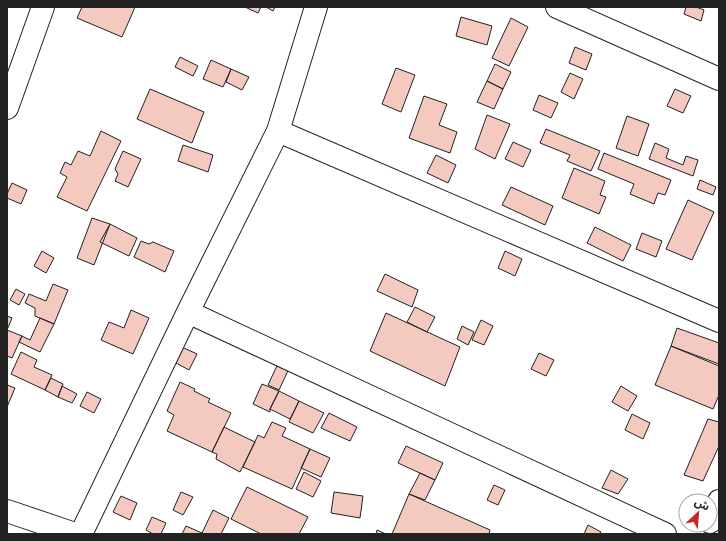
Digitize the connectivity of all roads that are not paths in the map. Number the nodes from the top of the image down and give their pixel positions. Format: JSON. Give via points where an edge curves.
{"nodes":[{"id":1,"x":316,"y":7,"type":"edge"},
{"id":2,"x":557,"y":7,"type":"edge"},
{"id":3,"x":39,"y":8,"type":"edge"},
{"id":4,"x":719,"y":80,"type":"edge"},
{"id":5,"x":7,"y":108,"type":"edge"},
{"id":6,"x":278,"y":131,"type":"junction"},
{"id":7,"x":188,"y":312,"type":"junction"},
{"id":8,"x":719,"y":321,"type":"edge"},
{"id":9,"x":7,"y":511,"type":"edge"},
{"id":10,"x":75,"y":534,"type":"edge"},
{"id":11,"x":81,"y":534,"type":"edge"},
{"id":12,"x":665,"y":534,"type":"edge"}],
"edges":[{"from":1,"to":6,"type":"street"},
{"from":2,"to":4,"type":"street"},
{"from":3,"to":5,"type":"street"},
{"from":6,"to":7,"type":"street"},
{"from":6,"to":8,"type":"street"},
{"from":7,"to":11,"type":"street"},
{"from":7,"to":12,"type":"street"},
{"from":9,"to":10,"type":"street"}]}
